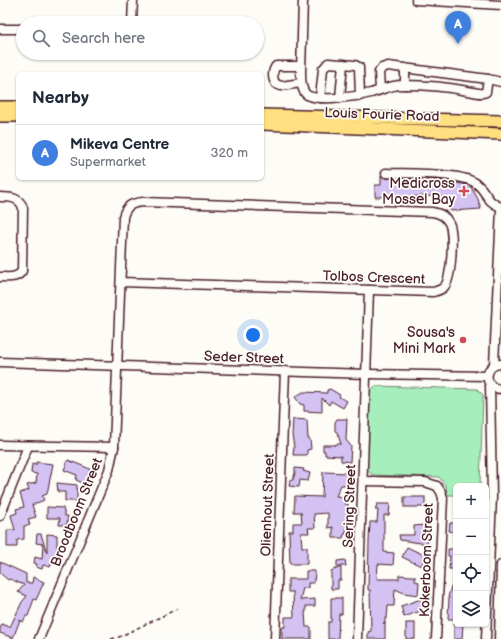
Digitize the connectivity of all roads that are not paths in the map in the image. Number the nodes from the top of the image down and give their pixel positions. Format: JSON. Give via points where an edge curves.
{"nodes":[{"id":1,"x":133,"y":0,"type":"edge"},
{"id":2,"x":303,"y":0,"type":"edge"},
{"id":3,"x":416,"y":0,"type":"edge"},
{"id":4,"x":501,"y":5,"type":"edge"},
{"id":5,"x":132,"y":16,"type":"edge"},
{"id":6,"x":0,"y":29,"type":"edge"},
{"id":7,"x":16,"y":29,"type":"edge"},
{"id":8,"x":343,"y":64,"type":"junction"},
{"id":9,"x":301,"y":66,"type":"junction"},
{"id":10,"x":405,"y":68,"type":"junction"},
{"id":11,"x":488,"y":79,"type":"junction"},
{"id":12,"x":501,"y":82,"type":"edge"},
{"id":13,"x":302,"y":83,"type":"junction"},
{"id":14,"x":404,"y":85,"type":"junction"},
{"id":15,"x":380,"y":90,"type":"junction"},
{"id":16,"x":360,"y":96,"type":"junction"},
{"id":17,"x":320,"y":98,"type":"junction"},
{"id":18,"x":340,"y":98,"type":"junction"},
{"id":19,"x":0,"y":107,"type":"edge"},
{"id":20,"x":16,"y":107,"type":"edge"},
{"id":21,"x":264,"y":115,"type":"edge"},
{"id":22,"x":0,"y":116,"type":"edge"},
{"id":23,"x":16,"y":116,"type":"edge"},
{"id":24,"x":501,"y":121,"type":"edge"},
{"id":25,"x":264,"y":124,"type":"edge"},
{"id":26,"x":501,"y":134,"type":"edge"},
{"id":27,"x":386,"y":173,"type":"dead end"},
{"id":28,"x":0,"y":197,"type":"edge"},
{"id":29,"x":501,"y":208,"type":"edge"},
{"id":30,"x":501,"y":236,"type":"edge"},
{"id":31,"x":500,"y":272,"type":"edge"},
{"id":32,"x":0,"y":276,"type":"edge"},
{"id":33,"x":121,"y":282,"type":"junction"},
{"id":34,"x":369,"y":290,"type":"junction"},
{"id":35,"x":0,"y":362,"type":"edge"},
{"id":36,"x":497,"y":365,"type":"edge"},
{"id":37,"x":117,"y":366,"type":"junction"},
{"id":38,"x":285,"y":371,"type":"junction"},
{"id":39,"x":367,"y":374,"type":"junction"},
{"id":40,"x":488,"y":380,"type":"junction"},
{"id":41,"x":501,"y":389,"type":"edge"},
{"id":42,"x":0,"y":445,"type":"edge"},
{"id":43,"x":28,"y":446,"type":"junction"},
{"id":44,"x":114,"y":447,"type":"junction"},
{"id":45,"x":363,"y":481,"type":"junction"},
{"id":46,"x":492,"y":497,"type":"junction"},
{"id":47,"x":501,"y":497,"type":"edge"},
{"id":48,"x":0,"y":516,"type":"edge"},
{"id":49,"x":501,"y":565,"type":"edge"},
{"id":50,"x":39,"y":639,"type":"edge"},
{"id":51,"x":275,"y":639,"type":"edge"},
{"id":52,"x":357,"y":639,"type":"edge"},
{"id":53,"x":436,"y":639,"type":"edge"},
{"id":54,"x":486,"y":639,"type":"edge"},
{"id":55,"x":499,"y":639,"type":"edge"}],
"edges":[{"from":1,"to":5,"type":"street"},
{"from":2,"to":9,"type":"street"},
{"from":3,"to":4,"type":"street"},
{"from":6,"to":7,"type":"street"},
{"from":8,"to":16,"type":"street","via":[[359,67]]},
{"from":8,"to":17,"type":"street","via":[[328,63],[324,66]]},
{"from":8,"to":18,"type":"street"},
{"from":9,"to":13,"type":"street"},
{"from":9,"to":13,"type":"street","via":[[276,66],[273,79],[281,86]]},
{"from":10,"to":11,"type":"street"},
{"from":10,"to":14,"type":"street"},
{"from":10,"to":15,"type":"street","via":[[382,68],[379,72]]},
{"from":11,"to":12,"type":"street"},
{"from":11,"to":14,"type":"street","via":[[486,92],[482,93]]},
{"from":13,"to":17,"type":"street","via":[[307,95]]},
{"from":14,"to":15,"type":"street"},
{"from":15,"to":16,"type":"street"},
{"from":16,"to":18,"type":"street"},
{"from":17,"to":18,"type":"street"},
{"from":19,"to":20,"type":"main road"},
{"from":21,"to":24,"type":"main road","name":"Louis Fourie Road"},
{"from":22,"to":23,"type":"main road"},
{"from":25,"to":26,"type":"main road","name":"Louis Fourie Road"},
{"from":27,"to":29,"type":"street","via":[[462,177],[478,184],[493,204]]},
{"from":28,"to":32,"type":"street","via":[[16,199],[23,208],[22,271],[15,277]]},
{"from":29,"to":30,"type":"street"},
{"from":30,"to":31,"type":"street"},
{"from":31,"to":36,"type":"street"},
{"from":33,"to":34,"type":"street","name":"Tolbos Crescent"},
{"from":33,"to":34,"type":"street","name":"Tolbos Crescent","via":[[123,218],[132,203],[432,212],[446,218],[451,228],[451,267],[449,280],[444,287],[433,292]]},
{"from":33,"to":37,"type":"street","name":"Tolbos Crescent"},
{"from":34,"to":39,"type":"street","name":"Sering Street"},
{"from":35,"to":37,"type":"street","name":"Seder Street"},
{"from":36,"to":40,"type":"street","via":[[490,368]]},
{"from":37,"to":38,"type":"street","name":"Seder Street"},
{"from":37,"to":44,"type":"street","name":"Broodboom Street"},
{"from":38,"to":39,"type":"street","name":"Seder Street"},
{"from":38,"to":51,"type":"street","name":"Olienhout Street"},
{"from":39,"to":40,"type":"street","name":"Seder Street"},
{"from":39,"to":45,"type":"street","name":"Sering Street"},
{"from":40,"to":41,"type":"street","via":[[493,387]]},
{"from":40,"to":46,"type":"street"},
{"from":42,"to":43,"type":"street"},
{"from":43,"to":44,"type":"street"},
{"from":43,"to":48,"type":"street"},
{"from":44,"to":50,"type":"street","name":"Broodboom Street","via":[[109,470]]},
{"from":45,"to":52,"type":"street","name":"Sering Street"},
{"from":45,"to":53,"type":"street","name":"Kokerboom Street","via":[[425,482],[437,486],[441,492],[443,498]]},
{"from":46,"to":47,"type":"street"},
{"from":46,"to":54,"type":"street"},
{"from":49,"to":55,"type":"street"}]}
